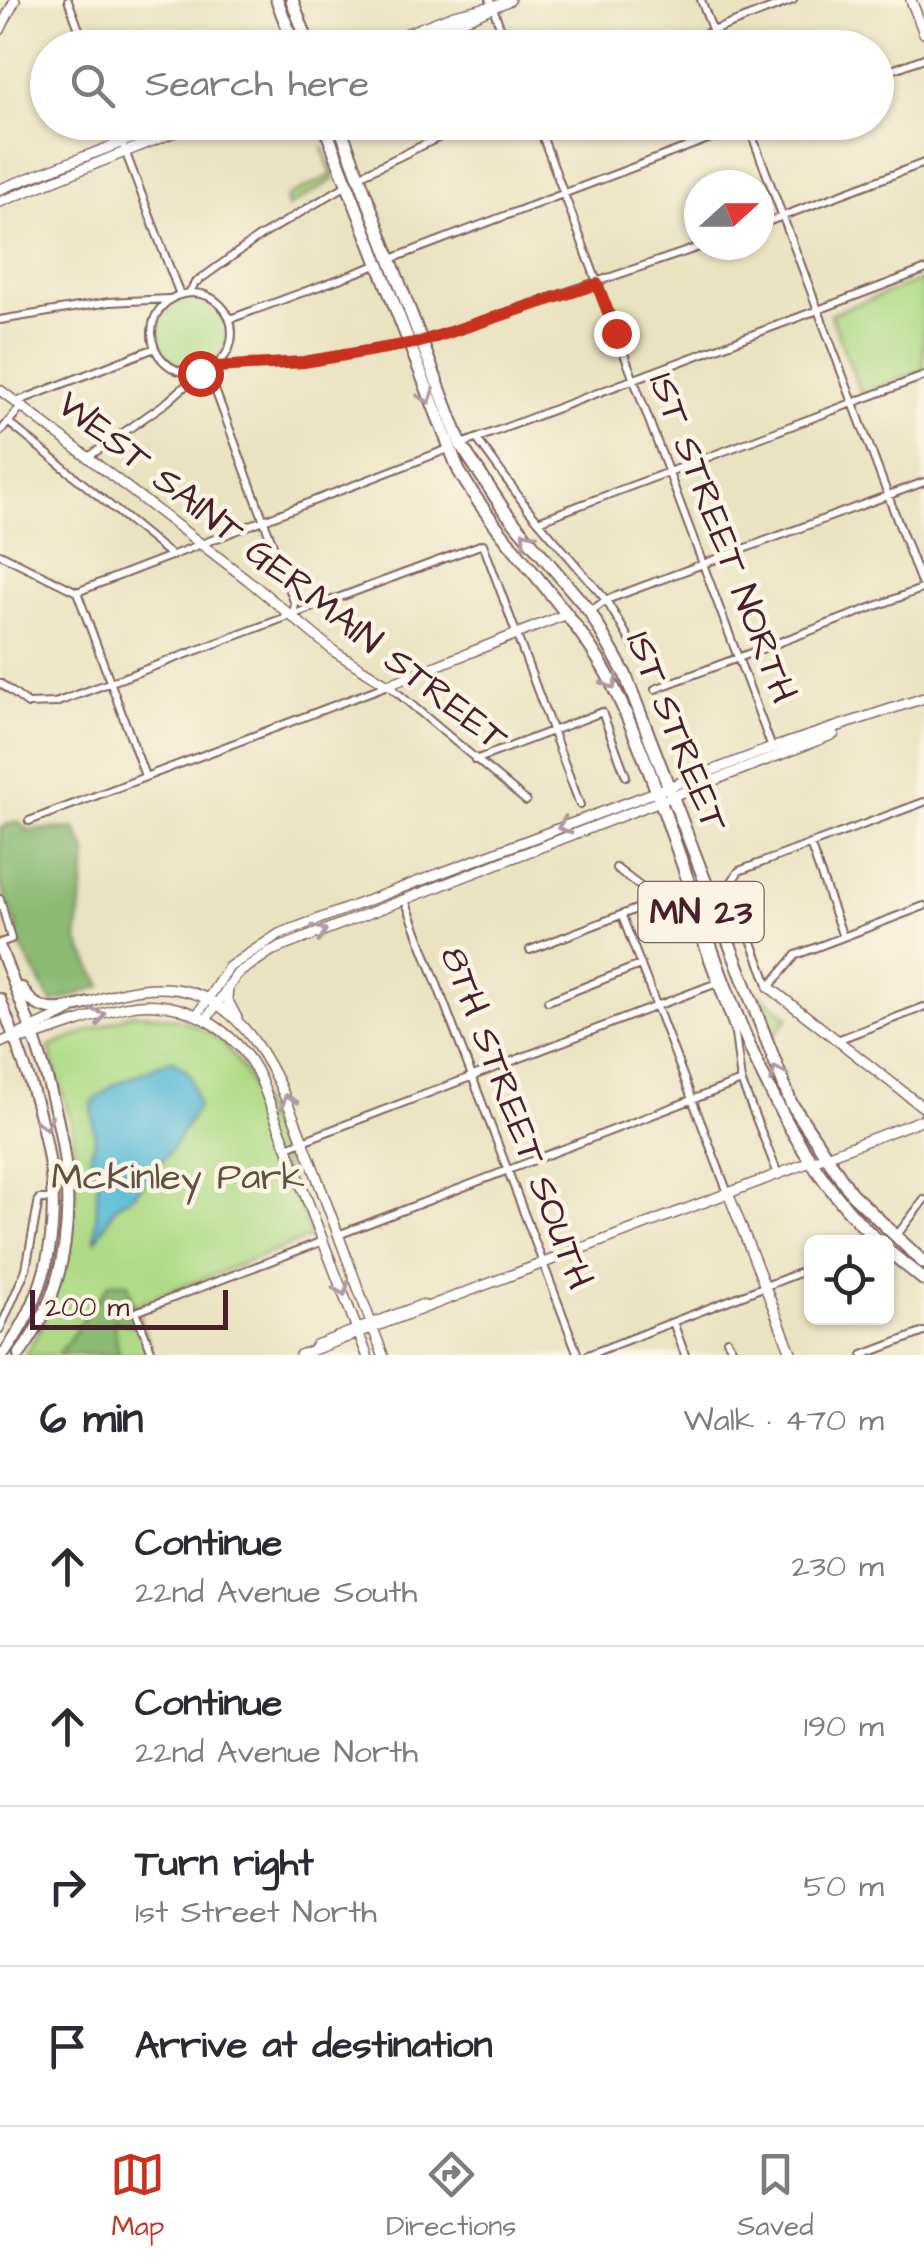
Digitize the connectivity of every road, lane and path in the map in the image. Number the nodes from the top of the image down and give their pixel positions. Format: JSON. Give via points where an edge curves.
{"nodes":[{"id":1,"x":15,"y":0,"type":"edge"},
{"id":2,"x":68,"y":0,"type":"edge"},
{"id":3,"x":278,"y":0,"type":"edge"},
{"id":4,"x":292,"y":0,"type":"edge"},
{"id":5,"x":510,"y":0,"type":"edge"},
{"id":6,"x":702,"y":0,"type":"edge"},
{"id":7,"x":793,"y":0,"type":"edge"},
{"id":8,"x":912,"y":0,"type":"edge"},
{"id":9,"x":491,"y":3,"type":"edge"},
{"id":10,"x":0,"y":30,"type":"edge"},
{"id":11,"x":79,"y":30,"type":"edge"},
{"id":12,"x":289,"y":30,"type":"edge"},
{"id":13,"x":303,"y":30,"type":"edge"},
{"id":14,"x":416,"y":30,"type":"edge"},
{"id":15,"x":435,"y":30,"type":"edge"},
{"id":16,"x":501,"y":30,"type":"edge"},
{"id":17,"x":713,"y":30,"type":"edge"},
{"id":18,"x":716,"y":30,"type":"edge"},
{"id":19,"x":924,"y":33,"type":"edge"},
{"id":20,"x":924,"y":58,"type":"edge"},
{"id":21,"x":894,"y":69,"type":"edge"},
{"id":22,"x":121,"y":140,"type":"edge"},
{"id":23,"x":141,"y":140,"type":"edge"},
{"id":24,"x":149,"y":140,"type":"edge"},
{"id":25,"x":330,"y":140,"type":"edge"},
{"id":26,"x":345,"y":140,"type":"edge"},
{"id":27,"x":433,"y":140,"type":"edge"},
{"id":28,"x":543,"y":140,"type":"edge"},
{"id":29,"x":705,"y":140,"type":"edge"},
{"id":30,"x":756,"y":140,"type":"edge"},
{"id":31,"x":124,"y":149,"type":"junction"},
{"id":32,"x":924,"y":163,"type":"edge"},
{"id":33,"x":358,"y":176,"type":"junction"},
{"id":34,"x":347,"y":185,"type":"junction"},
{"id":35,"x":0,"y":189,"type":"edge"},
{"id":36,"x":564,"y":194,"type":"junction"},
{"id":37,"x":0,"y":202,"type":"edge"},
{"id":38,"x":783,"y":216,"type":"junction"},
{"id":39,"x":774,"y":220,"type":"edge"},
{"id":40,"x":684,"y":253,"type":"edge"},
{"id":41,"x":383,"y":262,"type":"junction"},
{"id":42,"x":924,"y":270,"type":"edge"},
{"id":43,"x":597,"y":284,"type":"junction"},
{"id":44,"x":190,"y":293,"type":"junction"},
{"id":45,"x":180,"y":295,"type":"junction"},
{"id":46,"x":171,"y":299,"type":"junction"},
{"id":47,"x":818,"y":310,"type":"junction"},
{"id":48,"x":230,"y":319,"type":"junction"},
{"id":49,"x":0,"y":320,"type":"edge"},
{"id":50,"x":420,"y":342,"type":"junction"},
{"id":51,"x":407,"y":345,"type":"junction"},
{"id":52,"x":155,"y":348,"type":"junction"},
{"id":53,"x":207,"y":370,"type":"junction"},
{"id":54,"x":924,"y":376,"type":"edge"},
{"id":55,"x":633,"y":380,"type":"junction"},
{"id":56,"x":0,"y":390,"type":"edge"},
{"id":57,"x":853,"y":403,"type":"junction"},
{"id":58,"x":19,"y":404,"type":"junction"},
{"id":59,"x":8,"y":422,"type":"junction"},
{"id":60,"x":0,"y":432,"type":"edge"},
{"id":61,"x":476,"y":438,"type":"junction"},
{"id":62,"x":454,"y":447,"type":"junction"},
{"id":63,"x":87,"y":458,"type":"junction"},
{"id":64,"x":668,"y":472,"type":"junction"},
{"id":65,"x":924,"y":482,"type":"edge"},
{"id":66,"x":888,"y":496,"type":"junction"},
{"id":67,"x":263,"y":519,"type":"junction"},
{"id":68,"x":538,"y":521,"type":"junction"},
{"id":69,"x":198,"y":545,"type":"junction"},
{"id":70,"x":0,"y":554,"type":"edge"},
{"id":71,"x":172,"y":556,"type":"junction"},
{"id":72,"x":703,"y":565,"type":"junction"},
{"id":73,"x":923,"y":588,"type":"edge"},
{"id":74,"x":76,"y":592,"type":"junction"},
{"id":75,"x":606,"y":600,"type":"junction"},
{"id":76,"x":590,"y":612,"type":"junction"},
{"id":77,"x":568,"y":614,"type":"junction"},
{"id":78,"x":292,"y":615,"type":"junction"},
{"id":79,"x":518,"y":637,"type":"junction"},
{"id":80,"x":637,"y":652,"type":"dead end"},
{"id":81,"x":738,"y":658,"type":"junction"},
{"id":82,"x":0,"y":683,"type":"edge"},
{"id":83,"x":111,"y":684,"type":"junction"},
{"id":84,"x":388,"y":684,"type":"junction"},
{"id":85,"x":655,"y":689,"type":"dead end"},
{"id":86,"x":924,"y":698,"type":"edge"},
{"id":87,"x":854,"y":724,"type":"junction"},
{"id":88,"x":553,"y":730,"type":"junction"},
{"id":89,"x":772,"y":748,"type":"junction"},
{"id":90,"x":474,"y":761,"type":"junction"},
{"id":91,"x":146,"y":776,"type":"junction"},
{"id":92,"x":626,"y":776,"type":"dead end"},
{"id":93,"x":671,"y":793,"type":"junction"},
{"id":94,"x":657,"y":798,"type":"junction"},
{"id":95,"x":526,"y":802,"type":"dead end"},
{"id":96,"x":924,"y":802,"type":"edge"},
{"id":97,"x":580,"y":805,"type":"dead end"},
{"id":98,"x":28,"y":821,"type":"dead end"},
{"id":99,"x":810,"y":844,"type":"junction"},
{"id":100,"x":616,"y":868,"type":"dead end"},
{"id":101,"x":0,"y":899,"type":"edge"},
{"id":102,"x":404,"y":900,"type":"junction"},
{"id":103,"x":657,"y":901,"type":"junction"},
{"id":104,"x":924,"y":906,"type":"edge"},
{"id":105,"x":622,"y":916,"type":"junction"},
{"id":106,"x":843,"y":937,"type":"junction"},
{"id":107,"x":1,"y":949,"type":"edge"},
{"id":108,"x":530,"y":950,"type":"dead end"},
{"id":109,"x":641,"y":964,"type":"junction"},
{"id":110,"x":717,"y":983,"type":"junction"},
{"id":111,"x":229,"y":984,"type":"junction"},
{"id":112,"x":769,"y":986,"type":"junction"},
{"id":113,"x":0,"y":999,"type":"edge"},
{"id":114,"x":204,"y":1000,"type":"junction"},
{"id":115,"x":548,"y":1001,"type":"dead end"},
{"id":116,"x":89,"y":1003,"type":"junction"},
{"id":117,"x":214,"y":1005,"type":"junction"},
{"id":118,"x":657,"y":1008,"type":"junction"},
{"id":119,"x":924,"y":1008,"type":"edge"},
{"id":120,"x":202,"y":1017,"type":"junction"},
{"id":121,"x":241,"y":1024,"type":"junction"},
{"id":122,"x":32,"y":1032,"type":"junction"},
{"id":123,"x":9,"y":1040,"type":"edge"},
{"id":124,"x":837,"y":1040,"type":"junction"},
{"id":125,"x":473,"y":1078,"type":"junction"},
{"id":126,"x":741,"y":1081,"type":"junction"},
{"id":127,"x":692,"y":1100,"type":"junction"},
{"id":128,"x":924,"y":1108,"type":"edge"},
{"id":129,"x":924,"y":1119,"type":"edge"},
{"id":130,"x":302,"y":1140,"type":"junction"},
{"id":131,"x":286,"y":1147,"type":"junction"},
{"id":132,"x":824,"y":1158,"type":"junction"},
{"id":133,"x":809,"y":1162,"type":"junction"},
{"id":134,"x":507,"y":1171,"type":"junction"},
{"id":135,"x":778,"y":1174,"type":"junction"},
{"id":136,"x":728,"y":1193,"type":"junction"},
{"id":137,"x":54,"y":1199,"type":"junction"},
{"id":138,"x":924,"y":1200,"type":"edge"},
{"id":139,"x":338,"y":1235,"type":"junction"},
{"id":140,"x":870,"y":1235,"type":"edge"},
{"id":141,"x":895,"y":1238,"type":"junction"},
{"id":142,"x":323,"y":1241,"type":"junction"},
{"id":143,"x":894,"y":1256,"type":"edge"},
{"id":144,"x":924,"y":1263,"type":"edge"},
{"id":145,"x":543,"y":1265,"type":"junction"},
{"id":146,"x":804,"y":1271,"type":"edge"},
{"id":147,"x":924,"y":1280,"type":"edge"},
{"id":148,"x":765,"y":1285,"type":"junction"},
{"id":149,"x":673,"y":1322,"type":"junction"},
{"id":150,"x":373,"y":1327,"type":"junction"},
{"id":151,"x":0,"y":1329,"type":"edge"},
{"id":152,"x":358,"y":1332,"type":"junction"},
{"id":153,"x":924,"y":1332,"type":"edge"},
{"id":154,"x":727,"y":1340,"type":"dead end"},
{"id":155,"x":3,"y":1355,"type":"edge"},
{"id":156,"x":20,"y":1355,"type":"edge"},
{"id":157,"x":152,"y":1355,"type":"edge"},
{"id":158,"x":300,"y":1355,"type":"edge"},
{"id":159,"x":368,"y":1355,"type":"edge"},
{"id":160,"x":383,"y":1355,"type":"edge"},
{"id":161,"x":578,"y":1355,"type":"edge"},
{"id":162,"x":588,"y":1355,"type":"edge"},
{"id":163,"x":686,"y":1355,"type":"edge"},
{"id":164,"x":736,"y":1355,"type":"edge"},
{"id":165,"x":792,"y":1355,"type":"edge"},
{"id":166,"x":863,"y":1355,"type":"edge"}],
"edges":[{"from":1,"to":10,"type":"main road"},
{"from":2,"to":11,"type":"street"},
{"from":3,"to":12,"type":"highway"},
{"from":4,"to":13,"type":"highway"},
{"from":5,"to":9,"type":"main road"},
{"from":6,"to":17,"type":"street"},
{"from":7,"to":18,"type":"street"},
{"from":8,"to":19,"type":"main road"},
{"from":9,"to":14,"type":"main road"},
{"from":9,"to":15,"type":"main road"},
{"from":9,"to":16,"type":"street"},
{"from":20,"to":21,"type":"street"},
{"from":22,"to":31,"type":"street"},
{"from":23,"to":31,"type":"main road"},
{"from":24,"to":31,"type":"main road"},
{"from":25,"to":34,"type":"highway","number":"MN 23"},
{"from":26,"to":33,"type":"highway","number":"MN 23"},
{"from":27,"to":33,"type":"street"},
{"from":28,"to":36,"type":"street","name":"1ST STREET NORTH"},
{"from":29,"to":36,"type":"street"},
{"from":30,"to":38,"type":"street"},
{"from":31,"to":35,"type":"main road"},
{"from":31,"to":37,"type":"main road"},
{"from":31,"to":45,"type":"street"},
{"from":32,"to":38,"type":"street"},
{"from":33,"to":41,"type":"highway","number":"MN 23"},
{"from":34,"to":41,"type":"highway","number":"MN 23"},
{"from":34,"to":44,"type":"street","via":[[260,237]]},
{"from":36,"to":41,"type":"street"},
{"from":36,"to":43,"type":"street","name":"1ST STREET NORTH"},
{"from":38,"to":39,"type":"street"},
{"from":38,"to":47,"type":"street"},
{"from":40,"to":43,"type":"street"},
{"from":41,"to":48,"type":"street"},
{"from":41,"to":50,"type":"highway","number":"MN 23"},
{"from":41,"to":51,"type":"highway","number":"MN 23"},
{"from":42,"to":47,"type":"street"},
{"from":43,"to":50,"type":"street"},
{"from":43,"to":55,"type":"street","name":"1ST STREET NORTH"},
{"from":44,"to":45,"type":"street"},
{"from":44,"to":48,"type":"street","via":[[214,299]]},
{"from":45,"to":46,"type":"street"},
{"from":46,"to":49,"type":"street"},
{"from":46,"to":52,"type":"street","via":[[154,321]]},
{"from":47,"to":55,"type":"street"},
{"from":47,"to":57,"type":"street"},
{"from":48,"to":53,"type":"street","via":[[231,346]]},
{"from":50,"to":51,"type":"street"},
{"from":50,"to":62,"type":"highway","number":"MN 23"},
{"from":51,"to":53,"type":"street"},
{"from":51,"to":62,"type":"highway","number":"MN 23","one_way":true},
{"from":52,"to":53,"type":"street","via":[[173,368]]},
{"from":52,"to":58,"type":"street"},
{"from":53,"to":63,"type":"street"},
{"from":53,"to":67,"type":"street"},
{"from":54,"to":57,"type":"street"},
{"from":55,"to":61,"type":"street"},
{"from":55,"to":64,"type":"street","name":"1ST STREET NORTH"},
{"from":56,"to":58,"type":"main road","name":"WEST SAINT GERMAIN STREET"},
{"from":57,"to":64,"type":"street"},
{"from":57,"to":66,"type":"street"},
{"from":58,"to":59,"type":"street"},
{"from":58,"to":63,"type":"main road","name":"WEST SAINT GERMAIN STREET"},
{"from":59,"to":60,"type":"street"},
{"from":59,"to":71,"type":"street","name":"WEST SAINT GERMAIN STREET"},
{"from":61,"to":62,"type":"street"},
{"from":61,"to":68,"type":"street"},
{"from":62,"to":67,"type":"street"},
{"from":76,"to":62,"type":"highway","name":"1ST STREET","number":"MN 23","one_way":true},
{"from":62,"to":77,"type":"highway","name":"1ST STREET","number":"MN 23","via":[[490,519]]},
{"from":63,"to":69,"type":"main road","name":"WEST SAINT GERMAIN STREET"},
{"from":64,"to":68,"type":"street"},
{"from":64,"to":72,"type":"street","name":"1ST STREET NORTH"},
{"from":65,"to":66,"type":"street"},
{"from":66,"to":72,"type":"street"},
{"from":66,"to":73,"type":"street"},
{"from":67,"to":69,"type":"street"},
{"from":67,"to":78,"type":"street","via":[[295,604]]},
{"from":68,"to":75,"type":"street"},
{"from":69,"to":71,"type":"street"},
{"from":69,"to":78,"type":"main road","name":"WEST SAINT GERMAIN STREET"},
{"from":70,"to":74,"type":"street"},
{"from":71,"to":74,"type":"street"},
{"from":72,"to":75,"type":"street"},
{"from":72,"to":81,"type":"street","name":"1ST STREET NORTH"},
{"from":73,"to":81,"type":"street"},
{"from":74,"to":83,"type":"street"},
{"from":75,"to":76,"type":"street"},
{"from":75,"to":80,"type":"street"},
{"from":76,"to":93,"type":"highway","name":"1ST STREET","number":"MN 23","via":[[625,674]]},
{"from":77,"to":79,"type":"main road"},
{"from":77,"to":94,"type":"highway","name":"1ST STREET","number":"MN 23","one_way":true,"via":[[615,691]]},
{"from":78,"to":79,"type":"street","via":[[483,544]]},
{"from":78,"to":83,"type":"street"},
{"from":78,"to":84,"type":"main road","name":"WEST SAINT GERMAIN STREET","via":[[334,652]]},
{"from":79,"to":84,"type":"main road"},
{"from":79,"to":88,"type":"street"},
{"from":81,"to":85,"type":"street"},
{"from":81,"to":89,"type":"street","name":"1ST STREET NORTH"},
{"from":82,"to":83,"type":"street","via":[[28,704],[56,704]]},
{"from":83,"to":91,"type":"street"},
{"from":84,"to":90,"type":"street","name":"WEST SAINT GERMAIN STREET"},
{"from":84,"to":91,"type":"street"},
{"from":86,"to":87,"type":"main road"},
{"from":87,"to":89,"type":"main road"},
{"from":87,"to":93,"type":"main road"},
{"from":88,"to":90,"type":"street"},
{"from":88,"to":92,"type":"street","via":[[602,712]]},
{"from":88,"to":97,"type":"street"},
{"from":89,"to":93,"type":"main road"},
{"from":90,"to":95,"type":"street","name":"WEST SAINT GERMAIN STREET"},
{"from":91,"to":98,"type":"street"},
{"from":93,"to":94,"type":"main road"},
{"from":132,"to":93,"type":"highway","name":"1ST STREET","number":"MN 23","one_way":true,"via":[[781,1082]]},
{"from":94,"to":102,"type":"main road"},
{"from":94,"to":114,"type":"main road","one_way":true,"via":[[279,934],[239,958]]},
{"from":94,"to":133,"type":"highway","name":"1ST STREET","number":"MN 23","via":[[762,1075]]},
{"from":96,"to":99,"type":"street"},
{"from":99,"to":106,"type":"street"},
{"from":99,"to":112,"type":"street","via":[[740,871],[730,884]]},
{"from":100,"to":103,"type":"street"},
{"from":101,"to":107,"type":"street","via":[[12,931]]},
{"from":111,"to":102,"type":"main road","one_way":true,"via":[[271,951]]},
{"from":102,"to":125,"type":"street","name":"8TH STREET SOUTH"},
{"from":103,"to":105,"type":"street"},
{"from":103,"to":110,"type":"street","via":[[694,928]]},
{"from":104,"to":106,"type":"street"},
{"from":105,"to":108,"type":"street"},
{"from":105,"to":109,"type":"street"},
{"from":106,"to":112,"type":"street","via":[[796,955]]},
{"from":107,"to":116,"type":"main road","via":[[34,1006],[59,1010]]},
{"from":107,"to":122,"type":"main road"},
{"from":109,"to":115,"type":"street"},
{"from":109,"to":118,"type":"street"},
{"from":110,"to":118,"type":"street"},
{"from":110,"to":126,"type":"street","via":[[735,1033]]},
{"from":111,"to":117,"type":"main road"},
{"from":111,"to":121,"type":"main road","via":[[228,1000]]},
{"from":112,"to":124,"type":"main road"},
{"from":113,"to":123,"type":"main road"},
{"from":114,"to":116,"type":"main road","via":[[148,988]]},
{"from":114,"to":117,"type":"main road"},
{"from":114,"to":120,"type":"main road"},
{"from":116,"to":122,"type":"main road"},
{"from":117,"to":120,"type":"main road"},
{"from":117,"to":121,"type":"main road"},
{"from":118,"to":125,"type":"street"},
{"from":118,"to":127,"type":"street"},
{"from":119,"to":124,"type":"street"},
{"from":122,"to":120,"type":"main road","one_way":true,"via":[[136,1005]]},
{"from":120,"to":131,"type":"main road","via":[[253,1064]]},
{"from":130,"to":121,"type":"main road","one_way":true,"via":[[272,1064]]},
{"from":122,"to":123,"type":"main road"},
{"from":122,"to":156,"type":"main road","via":[[56,1098],[68,1197],[48,1302]]},
{"from":123,"to":137,"type":"main road","one_way":true,"via":[[47,1132]]},
{"from":124,"to":128,"type":"main road"},
{"from":125,"to":130,"type":"street"},
{"from":125,"to":134,"type":"street","name":"8TH STREET SOUTH"},
{"from":126,"to":127,"type":"street"},
{"from":126,"to":135,"type":"street"},
{"from":127,"to":134,"type":"street"},
{"from":127,"to":136,"type":"street"},
{"from":129,"to":132,"type":"main road"},
{"from":130,"to":131,"type":"street"},
{"from":130,"to":139,"type":"main road"},
{"from":131,"to":142,"type":"main road"},
{"from":132,"to":133,"type":"main road"},
{"from":132,"to":141,"type":"highway","name":"1ST STREET","number":"MN 23"},
{"from":133,"to":135,"type":"main road"},
{"from":133,"to":140,"type":"highway","name":"1ST STREET","number":"MN 23"},
{"from":134,"to":139,"type":"street"},
{"from":134,"to":145,"type":"street","name":"8TH STREET SOUTH"},
{"from":135,"to":136,"type":"main road"},
{"from":136,"to":145,"type":"main road"},
{"from":136,"to":148,"type":"main road"},
{"from":137,"to":151,"type":"street","via":[[39,1199],[26,1268]]},
{"from":137,"to":155,"type":"main road","via":[[35,1294]]},
{"from":138,"to":141,"type":"street"},
{"from":139,"to":150,"type":"main road"},
{"from":141,"to":144,"type":"highway","name":"1ST STREET","number":"MN 23"},
{"from":142,"to":152,"type":"main road","one_way":true},
{"from":142,"to":157,"type":"street","via":[[136,1312]]},
{"from":143,"to":147,"type":"highway"},
{"from":145,"to":150,"type":"main road"},
{"from":145,"to":161,"type":"street","name":"8TH STREET SOUTH"},
{"from":146,"to":148,"type":"street"},
{"from":148,"to":149,"type":"street"},
{"from":148,"to":165,"type":"main road"},
{"from":149,"to":162,"type":"street"},
{"from":149,"to":163,"type":"street"},
{"from":150,"to":152,"type":"main road"},
{"from":150,"to":160,"type":"main road"},
{"from":152,"to":158,"type":"main road"},
{"from":152,"to":159,"type":"main road"},
{"from":153,"to":166,"type":"street"},
{"from":154,"to":164,"type":"street"}]}
